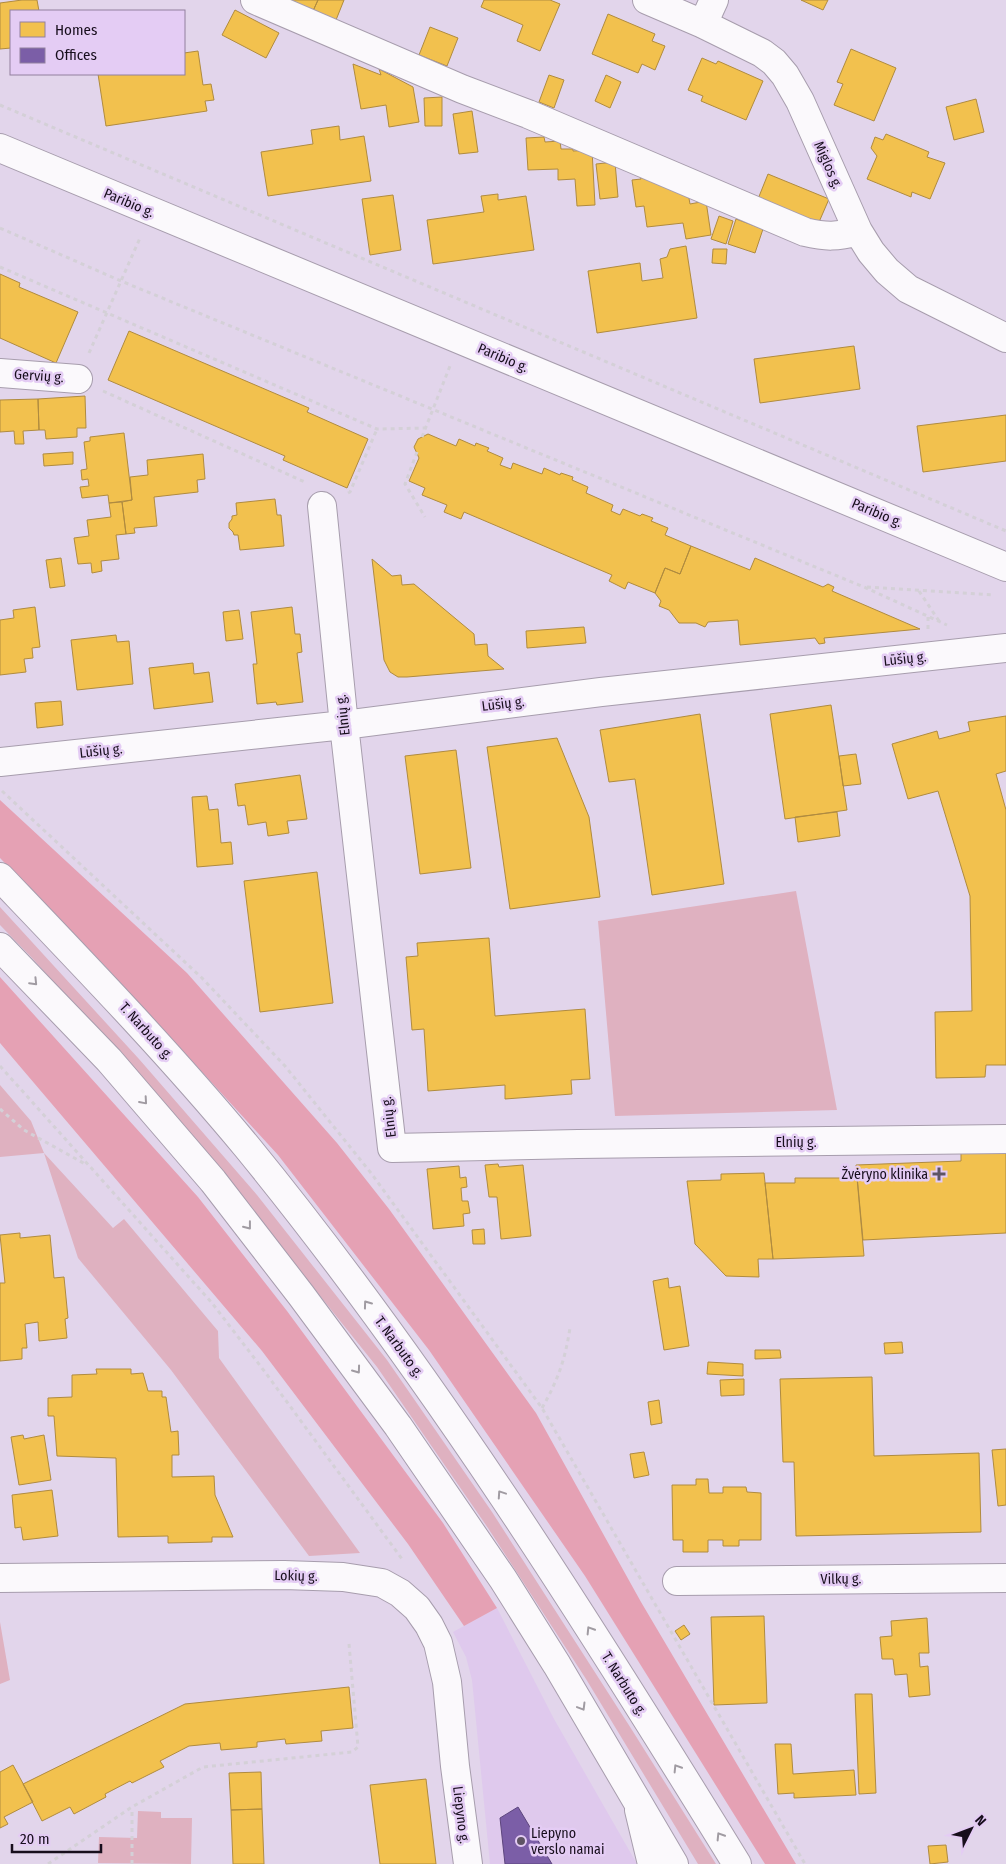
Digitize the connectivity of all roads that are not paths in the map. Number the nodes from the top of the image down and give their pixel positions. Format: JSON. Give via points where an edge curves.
{"nodes":[{"id":1,"x":255,"y":0,"type":"edge"},
{"id":2,"x":647,"y":0,"type":"edge"},
{"id":3,"x":709,"y":12,"type":"edge"},
{"id":4,"x":0,"y":148,"type":"edge"},
{"id":5,"x":858,"y":231,"type":"junction"},
{"id":6,"x":1006,"y":338,"type":"edge"},
{"id":7,"x":0,"y":373,"type":"edge"},
{"id":8,"x":78,"y":379,"type":"road end"},
{"id":9,"x":322,"y":506,"type":"road end"},
{"id":10,"x":1006,"y":567,"type":"edge"},
{"id":11,"x":1006,"y":648,"type":"edge"},
{"id":12,"x":344,"y":725,"type":"junction"},
{"id":13,"x":0,"y":762,"type":"edge"},
{"id":14,"x":0,"y":877,"type":"edge"},
{"id":15,"x":0,"y":947,"type":"edge"},
{"id":16,"x":1006,"y":1139,"type":"edge"},
{"id":17,"x":0,"y":1578,"type":"edge"},
{"id":18,"x":1006,"y":1578,"type":"edge"},
{"id":19,"x":677,"y":1581,"type":"dead end"},
{"id":20,"x":455,"y":1766,"type":"joint"},
{"id":21,"x":636,"y":1799,"type":"junction"},
{"id":22,"x":468,"y":1864,"type":"edge"},
{"id":23,"x":652,"y":1864,"type":"edge"},
{"id":24,"x":674,"y":1864,"type":"edge"},
{"id":25,"x":737,"y":1864,"type":"edge"}],
"edges":[{"from":1,"to":5,"type":"street","via":[[805,232],[828,237]]},
{"from":2,"to":3,"type":"street","name":"Miglos g."},
{"from":3,"to":5,"type":"street","name":"Miglos g.","via":[[785,74]]},
{"from":4,"to":10,"type":"street","name":"Paribio g."},
{"from":5,"to":6,"type":"street","name":"Miglos g.","via":[[882,265],[908,289]]},
{"from":7,"to":8,"type":"street","name":"Gervių g."},
{"from":9,"to":12,"type":"street","name":"Elnių g."},
{"from":11,"to":12,"type":"street","name":"Lūšių g.","via":[[601,692]]},
{"from":12,"to":13,"type":"street","name":"Lūšių g."},
{"from":12,"to":16,"type":"street","name":"Elnių g.","via":[[392,1148]]},
{"from":25,"to":14,"type":"street","name":"T. Narbuto g.","one_way":true,"via":[[540,1552],[441,1405],[343,1271],[247,1147],[144,1028]]},
{"from":15,"to":21,"type":"street","one_way":true,"via":[[109,1060],[213,1181],[301,1295],[398,1426],[503,1579]]},
{"from":17,"to":20,"type":"street","name":"Lokių g.","via":[[284,1575],[343,1577],[382,1583],[417,1608],[438,1643],[447,1682]]},
{"from":18,"to":19,"type":"street","name":"Vilkų g."},
{"from":20,"to":22,"type":"street","name":"Liepyno g."},
{"from":21,"to":23,"type":"street"},
{"from":21,"to":24,"type":"street"}]}
